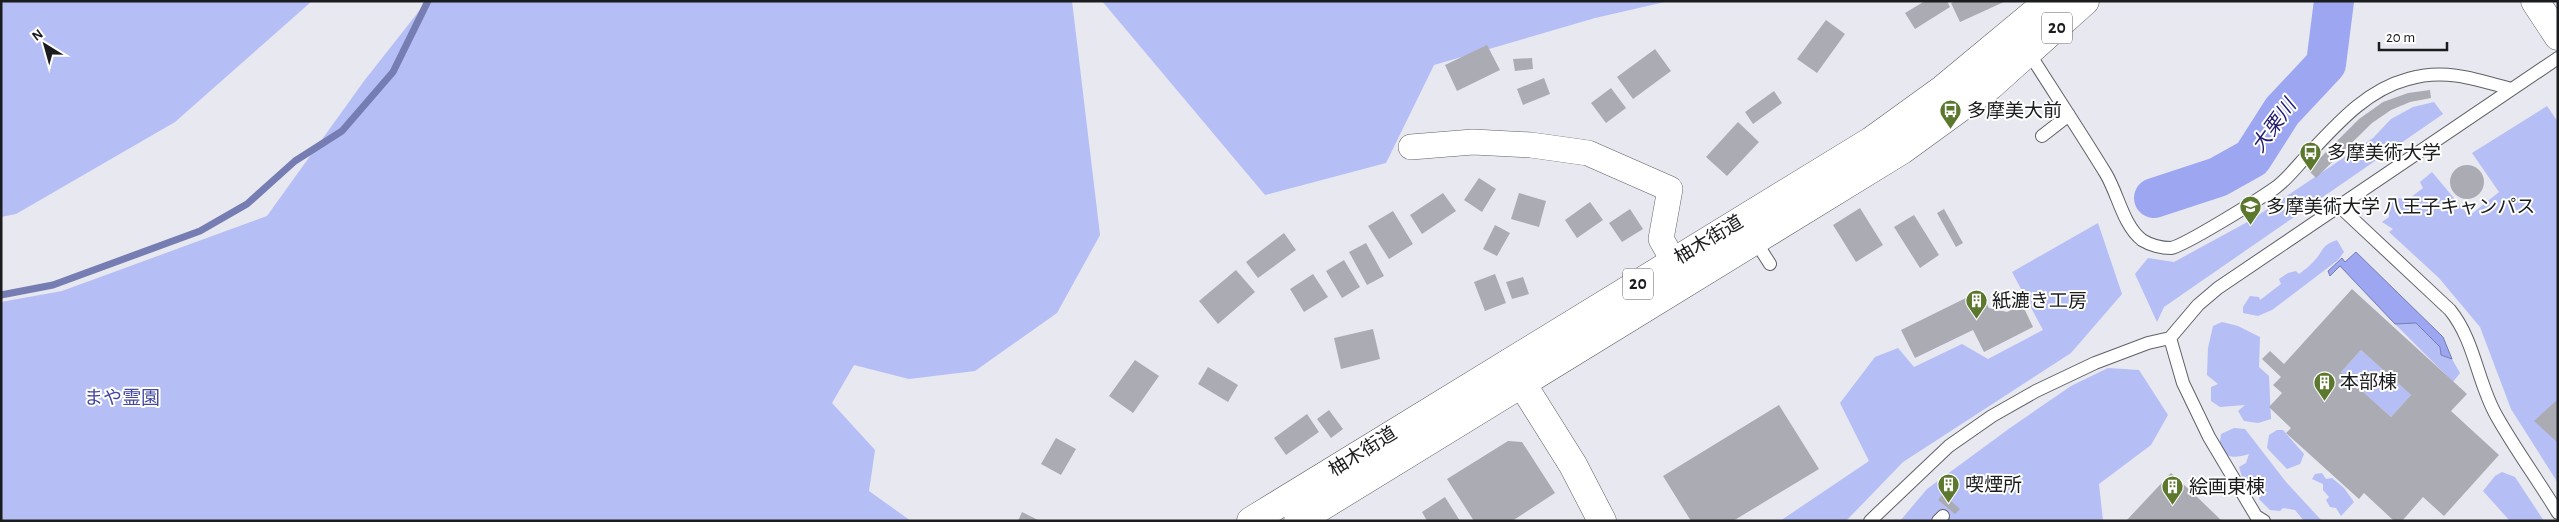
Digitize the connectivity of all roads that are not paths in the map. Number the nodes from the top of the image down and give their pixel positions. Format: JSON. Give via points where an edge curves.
{"nodes":[{"id":1,"x":2084,"y":1,"type":"edge"},
{"id":2,"x":2535,"y":1,"type":"edge"},
{"id":3,"x":2037,"y":5,"type":"edge"},
{"id":4,"x":2558,"y":36,"type":"edge"},
{"id":5,"x":2022,"y":42,"type":"junction"},
{"id":6,"x":2558,"y":58,"type":"edge"},
{"id":7,"x":2511,"y":89,"type":"junction"},
{"id":8,"x":2069,"y":115,"type":"junction"},
{"id":9,"x":2042,"y":136,"type":"dead end"},
{"id":10,"x":1411,"y":147,"type":"dead end"},
{"id":11,"x":2339,"y":206,"type":"junction"},
{"id":12,"x":1674,"y":262,"type":"junction"},
{"id":13,"x":2170,"y":338,"type":"junction"},
{"id":14,"x":1516,"y":373,"type":"junction"},
{"id":15,"x":1301,"y":513,"type":"edge"},
{"id":16,"x":2558,"y":513,"type":"edge"},
{"id":17,"x":1251,"y":521,"type":"edge"},
{"id":18,"x":1602,"y":521,"type":"edge"},
{"id":19,"x":1870,"y":521,"type":"edge"},
{"id":20,"x":2264,"y":521,"type":"edge"}],
"edges":[{"from":1,"to":5,"type":"main road","name":"柚木街道","number":"20"},
{"from":2,"to":4,"type":"main road"},
{"from":3,"to":5,"type":"main road","name":"柚木街道","number":"20"},
{"from":5,"to":8,"type":"lane"},
{"from":5,"to":12,"type":"main road","name":"柚木街道","number":"20"},
{"from":5,"to":14,"type":"main road","name":"柚木街道","number":"20","via":[[1960,110],[1763,253]]},
{"from":6,"to":7,"type":"lane"},
{"from":7,"to":8,"type":"lane","via":[[2470,77],[2435,73],[2387,86],[2341,121],[2276,188],[2180,246],[2171,248],[2159,247],[2138,235],[2107,176]]},
{"from":7,"to":11,"type":"lane"},
{"from":8,"to":9,"type":"lane"},
{"from":10,"to":12,"type":"street","via":[[1473,142],[1531,145],[1588,153],[1670,189],[1661,238]]},
{"from":11,"to":13,"type":"lane","via":[[2218,288],[2198,305]]},
{"from":11,"to":16,"type":"lane","via":[[2460,323],[2496,415]]},
{"from":12,"to":14,"type":"main road","name":"柚木街道","number":"20"},
{"from":13,"to":19,"type":"lane","via":[[2095,363],[1992,416],[1949,446]]},
{"from":13,"to":20,"type":"lane","via":[[2182,384],[2209,437],[2256,516]]},
{"from":14,"to":15,"type":"main road","name":"柚木街道","number":"20"},
{"from":14,"to":18,"type":"main road","via":[[1573,465]]},
{"from":15,"to":17,"type":"main road","name":"柚木街道","number":"20"}]}
